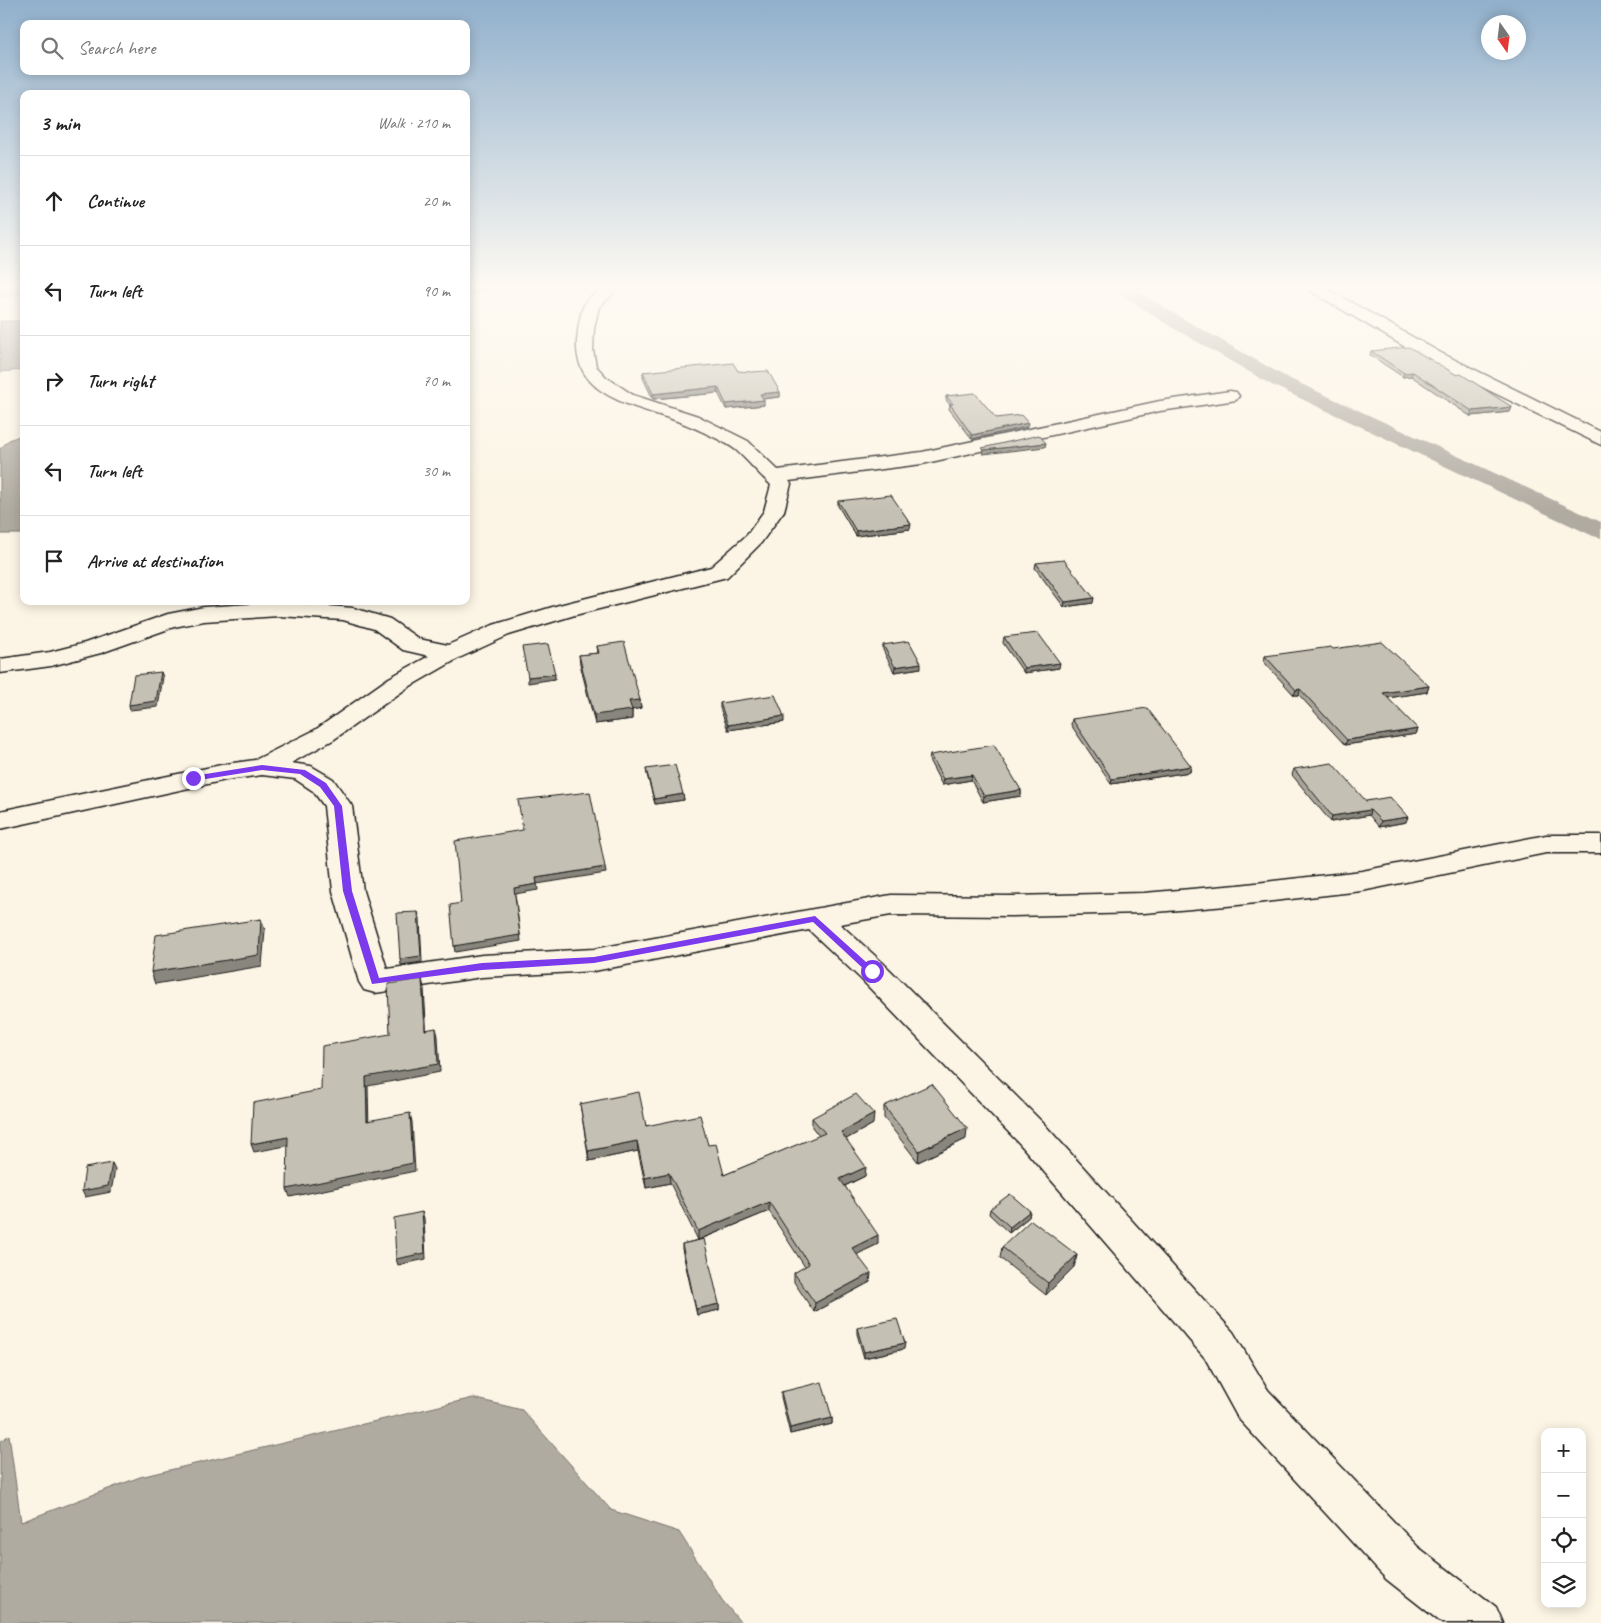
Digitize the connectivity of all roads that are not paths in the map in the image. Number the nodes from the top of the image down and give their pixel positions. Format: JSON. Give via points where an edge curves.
{"nodes":[{"id":1,"x":588,"y":362,"type":"edge"},
{"id":2,"x":1445,"y":362,"type":"edge"},
{"id":3,"x":1230,"y":396,"type":"dead end"},
{"id":4,"x":1601,"y":439,"type":"edge"},
{"id":5,"x":773,"y":477,"type":"junction"},
{"id":6,"x":451,"y":653,"type":"junction"},
{"id":7,"x":0,"y":666,"type":"edge"},
{"id":8,"x":262,"y":767,"type":"junction"},
{"id":9,"x":0,"y":820,"type":"edge"},
{"id":10,"x":1601,"y":844,"type":"edge"},
{"id":11,"x":815,"y":919,"type":"junction"},
{"id":12,"x":1480,"y":1623,"type":"edge"}],
"edges":[{"from":1,"to":5,"type":"street","via":[[588,367],[600,381],[627,398],[692,420],[741,445]]},
{"from":2,"to":4,"type":"street"},
{"from":3,"to":5,"type":"street","via":[[1132,412],[922,458]]},
{"from":5,"to":6,"type":"street","via":[[781,484],[774,511],[754,539],[719,572],[501,630]]},
{"from":6,"to":7,"type":"street","via":[[411,645],[382,624],[345,613],[279,609],[204,614],[168,621],[93,648],[51,659]]},
{"from":6,"to":8,"type":"street","via":[[398,683],[324,735]]},
{"from":8,"to":9,"type":"street","via":[[209,775]]},
{"from":8,"to":11,"type":"street","via":[[302,772],[323,785],[338,806],[348,891],[375,982],[482,966],[594,960]]},
{"from":10,"to":11,"type":"street","via":[[1546,844],[1362,881],[1238,896],[1144,903],[891,905]]},
{"from":11,"to":12,"type":"street","via":[[872,971],[1032,1134],[1219,1345],[1253,1404],[1395,1556]]}]}
